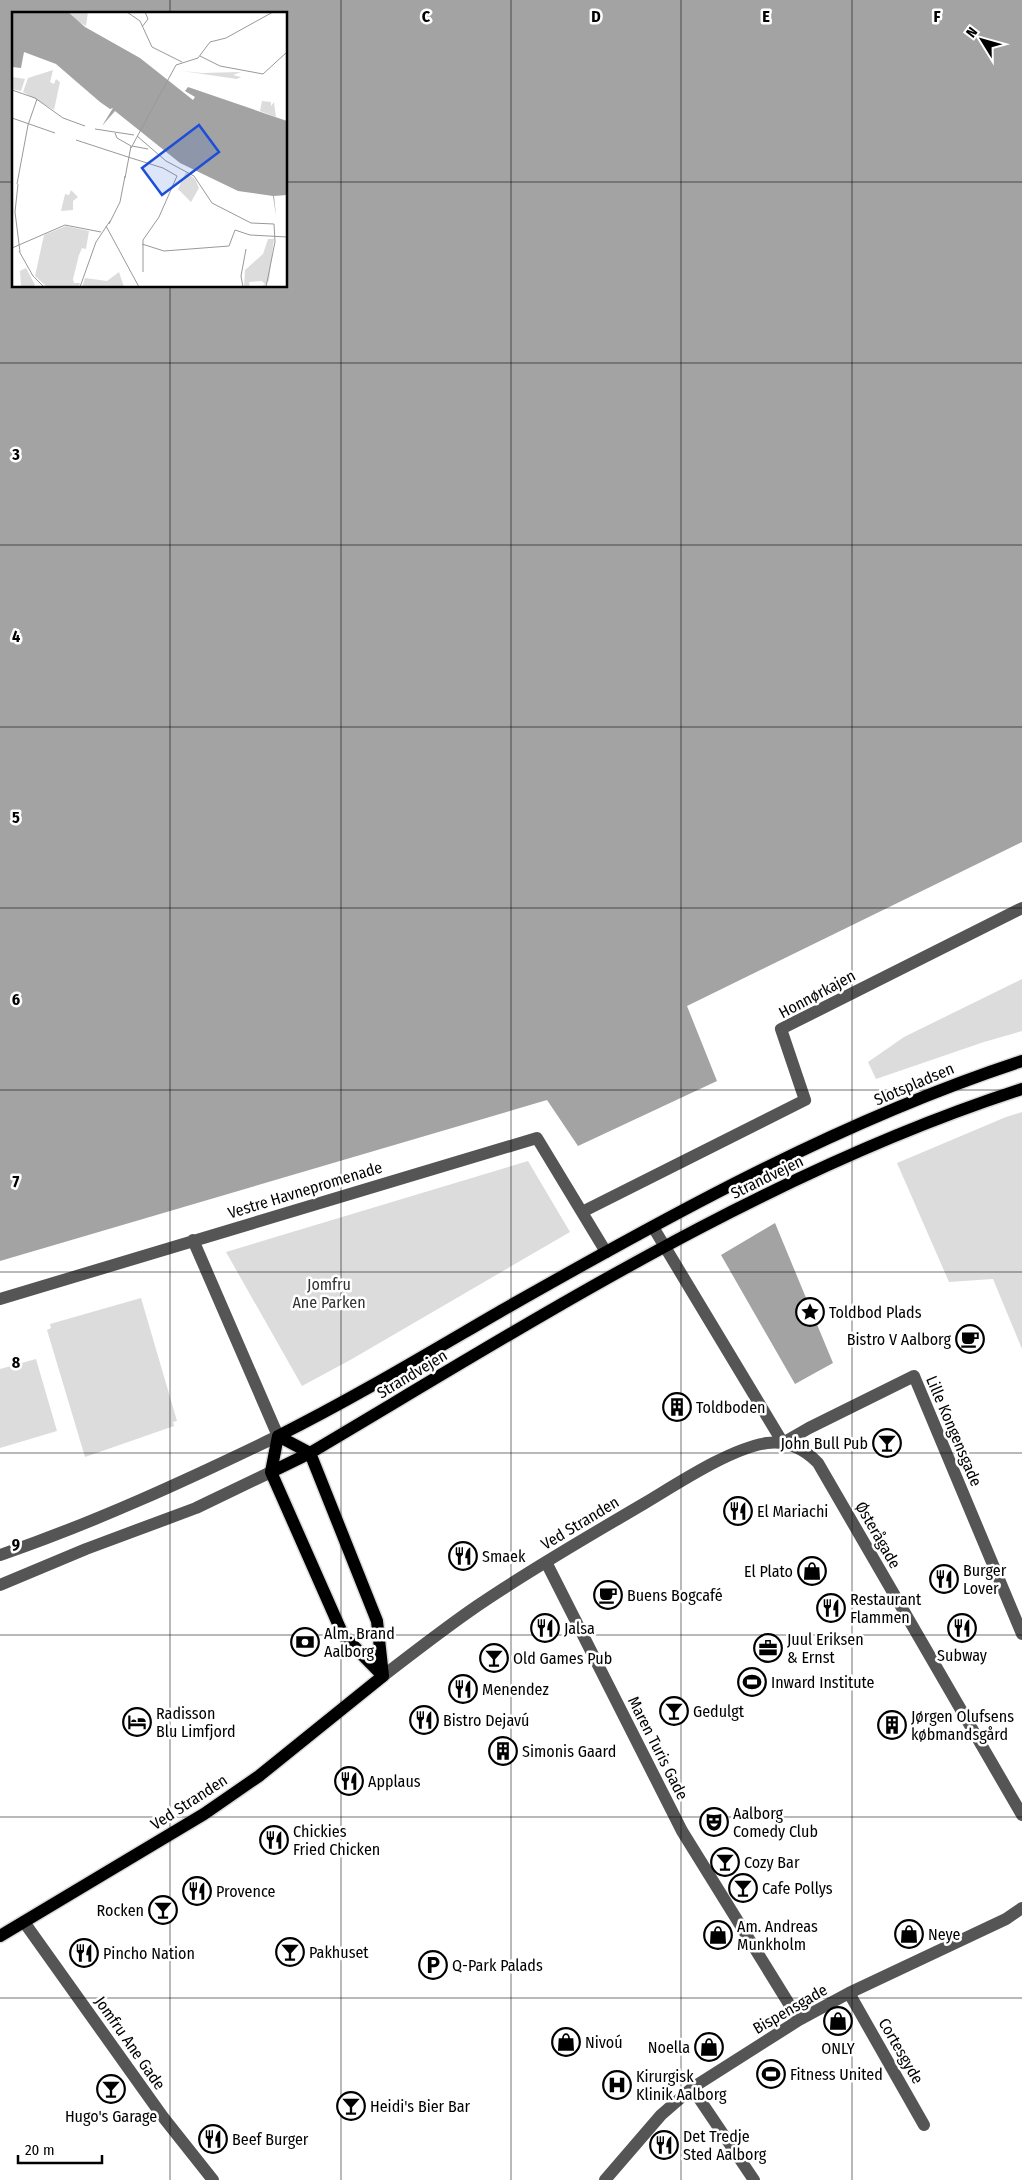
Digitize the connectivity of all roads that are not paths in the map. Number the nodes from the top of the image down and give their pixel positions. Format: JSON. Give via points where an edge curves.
{"nodes":[{"id":1,"x":1022,"y":908,"type":"edge"},
{"id":2,"x":1022,"y":1061,"type":"edge"},
{"id":3,"x":1022,"y":1089,"type":"edge"},
{"id":4,"x":820,"y":1143,"type":"joint"},
{"id":5,"x":582,"y":1212,"type":"junction"},
{"id":6,"x":653,"y":1227,"type":"junction"},
{"id":7,"x":193,"y":1240,"type":"junction"},
{"id":8,"x":665,"y":1248,"type":"junction"},
{"id":9,"x":606,"y":1252,"type":"junction"},
{"id":10,"x":0,"y":1299,"type":"edge"},
{"id":11,"x":278,"y":1436,"type":"junction"},
{"id":12,"x":783,"y":1443,"type":"junction"},
{"id":13,"x":310,"y":1453,"type":"junction"},
{"id":14,"x":271,"y":1472,"type":"junction"},
{"id":15,"x":0,"y":1555,"type":"edge"},
{"id":16,"x":546,"y":1562,"type":"junction"},
{"id":17,"x":0,"y":1585,"type":"edge"},
{"id":18,"x":1022,"y":1634,"type":"edge"},
{"id":19,"x":383,"y":1676,"type":"junction"},
{"id":20,"x":1022,"y":1815,"type":"edge"},
{"id":21,"x":1022,"y":1908,"type":"edge"},
{"id":22,"x":24,"y":1922,"type":"junction"},
{"id":23,"x":0,"y":1936,"type":"edge"},
{"id":24,"x":849,"y":1994,"type":"junction"},
{"id":25,"x":799,"y":2020,"type":"junction"},
{"id":26,"x":692,"y":2088,"type":"junction"},
{"id":27,"x":924,"y":2125,"type":"dead end"},
{"id":28,"x":612,"y":2177,"type":"edge"},
{"id":29,"x":213,"y":2180,"type":"edge"},
{"id":30,"x":754,"y":2180,"type":"edge"}],
"edges":[{"from":1,"to":5,"type":"street","name":"Honnørkajen","via":[[781,1029],[805,1100]]},
{"from":2,"to":4,"type":"main road","name":"Slotspladsen","via":[[935,1091]]},
{"from":3,"to":8,"type":"main road","name":"Strandvejen","via":[[948,1114],[829,1165]]},
{"from":4,"to":6,"type":"main road","name":"Strandvejen"},
{"from":5,"to":7,"type":"street","name":"Vestre Havnepromenade","via":[[537,1138]]},
{"from":5,"to":9,"type":"street"},
{"from":6,"to":8,"type":"street"},
{"from":6,"to":9,"type":"main road","name":"Strandvejen"},
{"from":7,"to":10,"type":"street","name":"Vestre Havnepromenade"},
{"from":7,"to":11,"type":"street"},
{"from":8,"to":12,"type":"street"},
{"from":8,"to":13,"type":"main road","name":"Strandvejen","via":[[542,1315]]},
{"from":9,"to":11,"type":"main road","name":"Strandvejen","via":[[337,1406]]},
{"from":11,"to":13,"type":"main road"},
{"from":11,"to":14,"type":"main road"},
{"from":11,"to":15,"type":"street","name":"Strandvejen","via":[[94,1521]]},
{"from":12,"to":16,"type":"street","name":"Ved Stranden","via":[[751,1447],[714,1463]]},
{"from":12,"to":18,"type":"street","name":"Lille Kongensgade","via":[[914,1376]]},
{"from":12,"to":20,"type":"street","name":"Østerågade","via":[[804,1451],[818,1463]]},
{"from":13,"to":14,"type":"main road","name":"Strandvejen"},
{"from":13,"to":19,"type":"main road","via":[[377,1621]]},
{"from":14,"to":17,"type":"street","name":"Strandvejen","via":[[196,1508]]},
{"from":14,"to":19,"type":"main road","via":[[343,1635]]},
{"from":16,"to":19,"type":"street","name":"Ved Stranden","via":[[478,1605]]},
{"from":16,"to":25,"type":"street","name":"Maren Turis Gade","via":[[682,1831]]},
{"from":19,"to":22,"type":"main road","name":"Ved Stranden","via":[[266,1770],[204,1814]]},
{"from":21,"to":24,"type":"street","name":"Bispensgade","via":[[1006,1919]]},
{"from":22,"to":23,"type":"main road","name":"Ved Stranden"},
{"from":22,"to":29,"type":"street","name":"Jomfru Ane Gade","via":[[163,2117]]},
{"from":24,"to":25,"type":"street","name":"Bispensgade"},
{"from":24,"to":27,"type":"street","name":"Cortesgyde"},
{"from":25,"to":26,"type":"street","name":"Bispensgade"},
{"from":26,"to":28,"type":"street","name":"Bispensgade","via":[[661,2115]]},
{"from":26,"to":30,"type":"street"}]}
